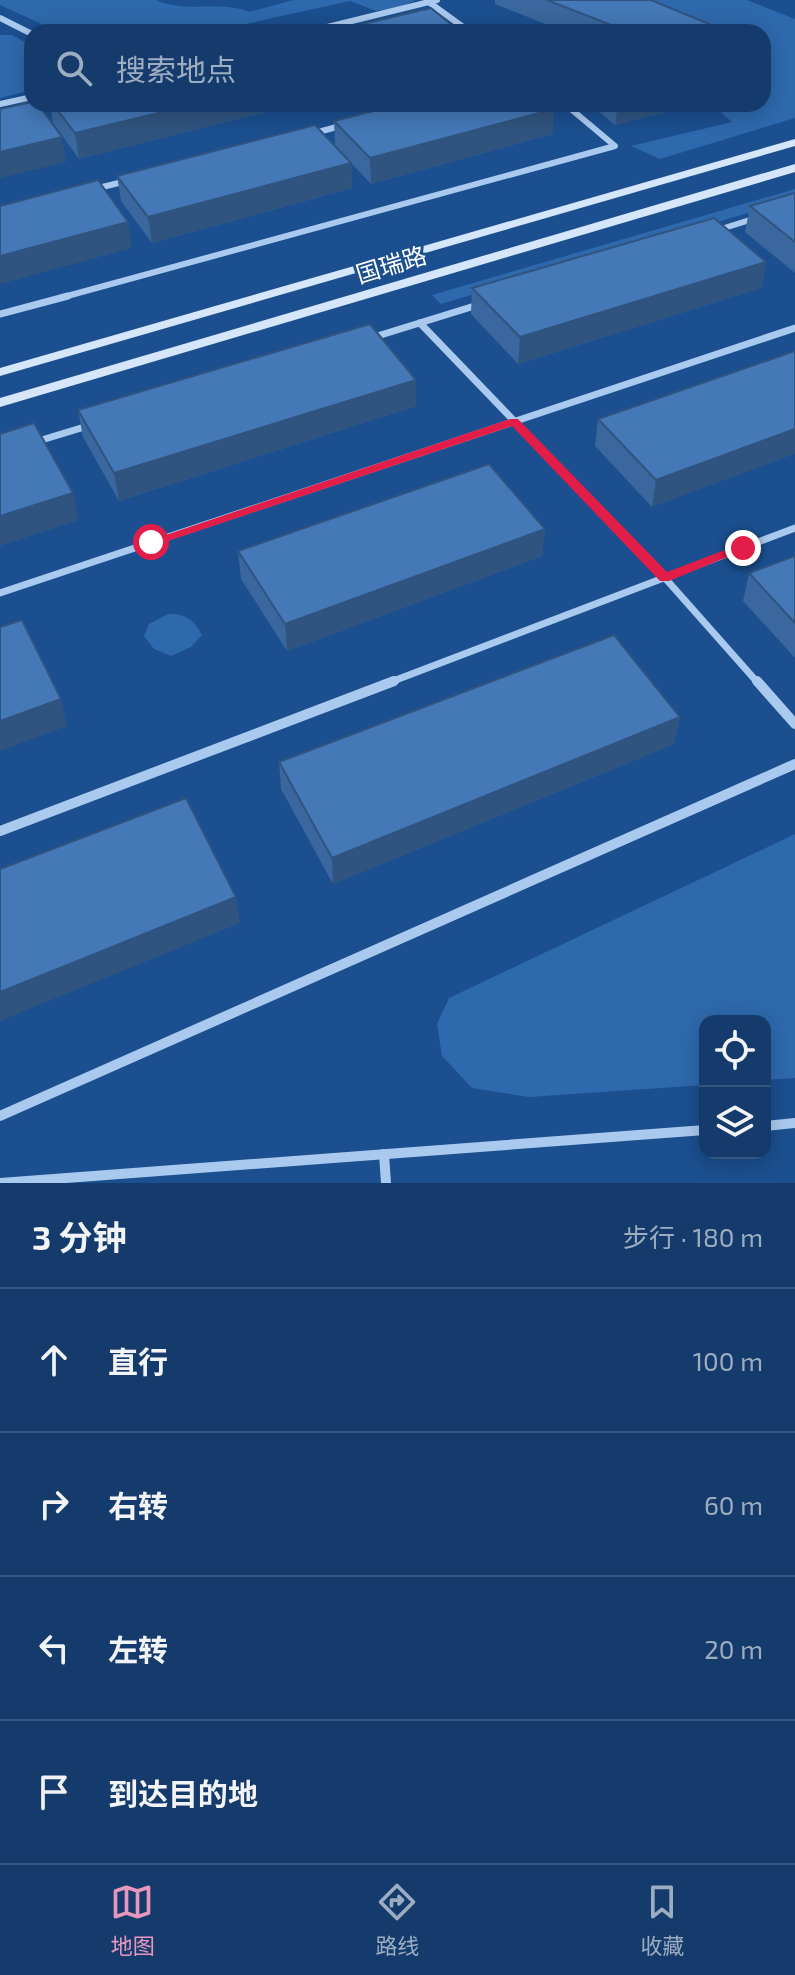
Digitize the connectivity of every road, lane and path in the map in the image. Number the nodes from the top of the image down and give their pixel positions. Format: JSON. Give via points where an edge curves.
{"nodes":[{"id":1,"x":434,"y":2,"type":"edge"},
{"id":2,"x":0,"y":18,"type":"edge"},
{"id":3,"x":341,"y":24,"type":"edge"},
{"id":4,"x":460,"y":24,"type":"edge"},
{"id":5,"x":24,"y":30,"type":"edge"},
{"id":6,"x":24,"y":99,"type":"edge"},
{"id":7,"x":0,"y":104,"type":"edge"},
{"id":8,"x":575,"y":112,"type":"edge"},
{"id":9,"x":352,"y":123,"type":"edge"},
{"id":10,"x":306,"y":135,"type":"edge"},
{"id":11,"x":795,"y":142,"type":"edge"},
{"id":12,"x":795,"y":168,"type":"edge"},
{"id":13,"x":138,"y":178,"type":"edge"},
{"id":14,"x":92,"y":190,"type":"edge"},
{"id":15,"x":765,"y":216,"type":"edge"},
{"id":16,"x":705,"y":234,"type":"edge"},
{"id":17,"x":495,"y":299,"type":"edge"},
{"id":18,"x":0,"y":314,"type":"edge"},
{"id":19,"x":420,"y":323,"type":"junction"},
{"id":20,"x":795,"y":328,"type":"edge"},
{"id":21,"x":360,"y":341,"type":"edge"},
{"id":22,"x":0,"y":372,"type":"edge"},
{"id":23,"x":0,"y":403,"type":"edge"},
{"id":24,"x":105,"y":420,"type":"edge"},
{"id":25,"x":514,"y":421,"type":"junction"},
{"id":26,"x":30,"y":443,"type":"edge"},
{"id":27,"x":795,"y":528,"type":"edge"},
{"id":28,"x":665,"y":578,"type":"junction"},
{"id":29,"x":0,"y":593,"type":"edge"},
{"id":30,"x":795,"y":724,"type":"edge"},
{"id":31,"x":795,"y":764,"type":"edge"},
{"id":32,"x":0,"y":831,"type":"edge"},
{"id":33,"x":0,"y":1116,"type":"edge"},
{"id":34,"x":795,"y":1123,"type":"edge"},
{"id":35,"x":771,"y":1125,"type":"edge"},
{"id":36,"x":699,"y":1130,"type":"edge"},
{"id":37,"x":384,"y":1154,"type":"junction"},
{"id":38,"x":0,"y":1183,"type":"edge"},
{"id":39,"x":386,"y":1183,"type":"edge"}],
"edges":[{"from":1,"to":3,"type":"street"},
{"from":1,"to":4,"type":"street"},
{"from":2,"to":5,"type":"street"},
{"from":6,"to":7,"type":"street"},
{"from":8,"to":18,"type":"street","via":[[615,146]]},
{"from":9,"to":10,"type":"street"},
{"from":11,"to":22,"type":"street","name":"国瑞路"},
{"from":12,"to":23,"type":"street","name":"国瑞路"},
{"from":13,"to":14,"type":"street"},
{"from":15,"to":16,"type":"street"},
{"from":17,"to":19,"type":"street"},
{"from":19,"to":21,"type":"street"},
{"from":19,"to":25,"type":"street"},
{"from":20,"to":25,"type":"street"},
{"from":24,"to":26,"type":"street"},
{"from":25,"to":28,"type":"street"},
{"from":25,"to":29,"type":"street"},
{"from":27,"to":28,"type":"street"},
{"from":28,"to":30,"type":"street"},
{"from":28,"to":32,"type":"street"},
{"from":31,"to":33,"type":"street"},
{"from":34,"to":35,"type":"street"},
{"from":36,"to":37,"type":"street"},
{"from":37,"to":38,"type":"street"},
{"from":37,"to":39,"type":"street"}]}
